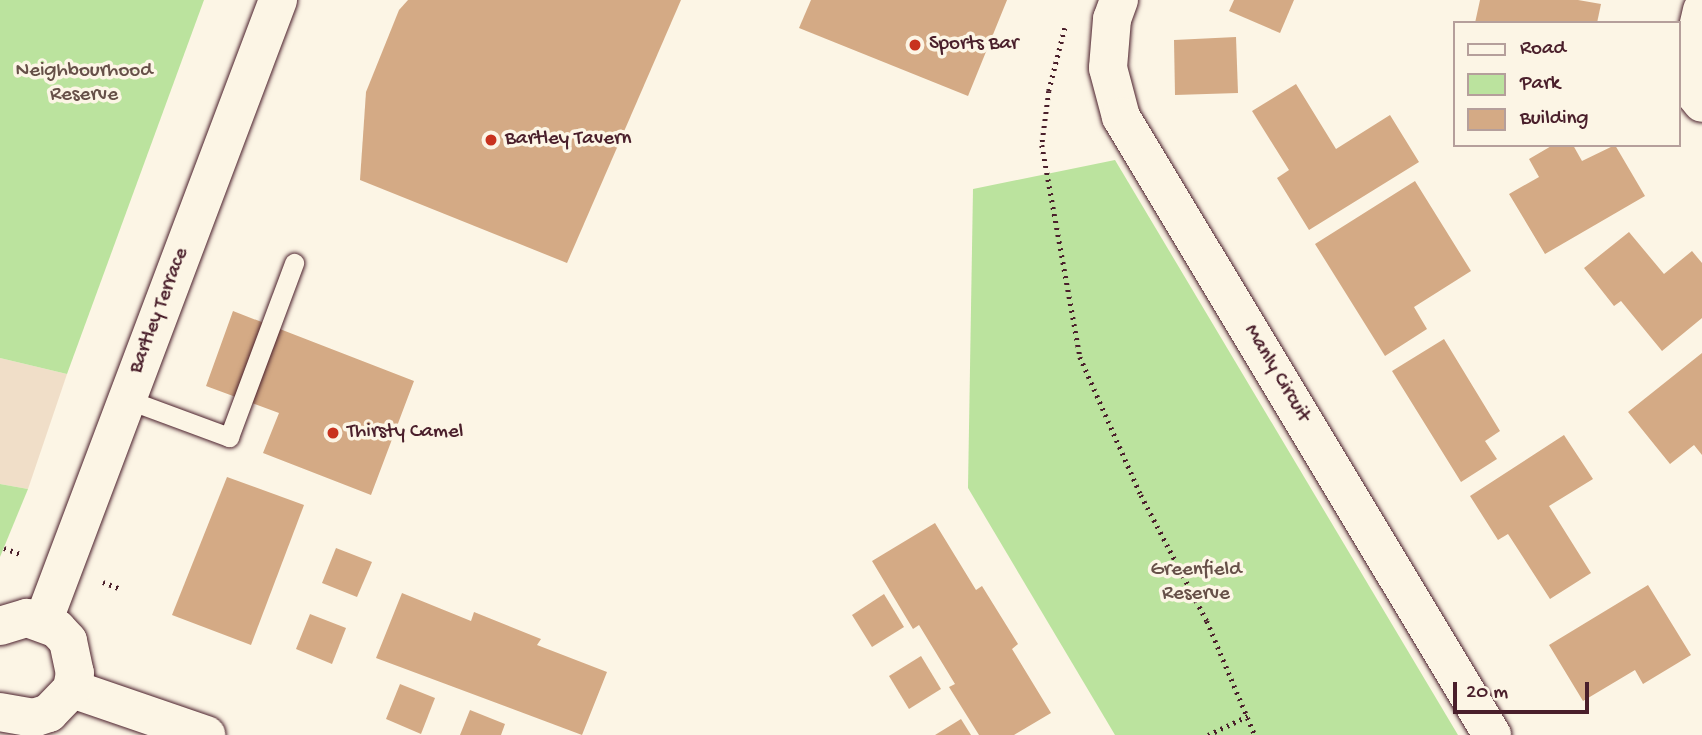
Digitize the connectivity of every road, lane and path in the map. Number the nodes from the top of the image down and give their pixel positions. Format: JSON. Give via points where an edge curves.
{"nodes":[{"id":1,"x":278,"y":0,"type":"edge"},
{"id":2,"x":1119,"y":0,"type":"edge"},
{"id":3,"x":1702,"y":10,"type":"edge"},
{"id":4,"x":1068,"y":15,"type":"dead end"},
{"id":5,"x":1702,"y":103,"type":"edge"},
{"id":6,"x":294,"y":263,"type":"dead end"},
{"id":7,"x":127,"y":399,"type":"junction"},
{"id":8,"x":4,"y":548,"type":"dead end"},
{"id":9,"x":33,"y":558,"type":"dead end"},
{"id":10,"x":43,"y":622,"type":"junction"},
{"id":11,"x":0,"y":626,"type":"edge"},
{"id":12,"x":72,"y":689,"type":"junction"},
{"id":13,"x":1248,"y":716,"type":"junction"},
{"id":14,"x":3,"y":721,"type":"edge"},
{"id":15,"x":206,"y":735,"type":"edge"},
{"id":16,"x":1208,"y":735,"type":"edge"},
{"id":17,"x":1255,"y":735,"type":"edge"},
{"id":18,"x":1492,"y":735,"type":"edge"}],
"edges":[{"from":1,"to":7,"type":"street","name":"Bartley Terrace"},
{"from":2,"to":18,"type":"street","name":"Manly Circuit","via":[[1112,19],[1108,68],[1121,117]]},
{"from":3,"to":5,"type":"street","via":[[1693,48],[1695,94]]},
{"from":4,"to":13,"type":"path","via":[[1049,91],[1042,145],[1080,357]]},
{"from":6,"to":7,"type":"lane","via":[[229,438]]},
{"from":7,"to":10,"type":"street","name":"Bartley Terrace"},
{"from":8,"to":9,"type":"path"},
{"from":10,"to":11,"type":"street","via":[[27,618]]},
{"from":10,"to":12,"type":"street","via":[[57,629],[71,649]]},
{"from":12,"to":14,"type":"street","via":[[49,713]]},
{"from":12,"to":15,"type":"street"},
{"from":13,"to":16,"type":"path"},
{"from":13,"to":17,"type":"path"}]}
